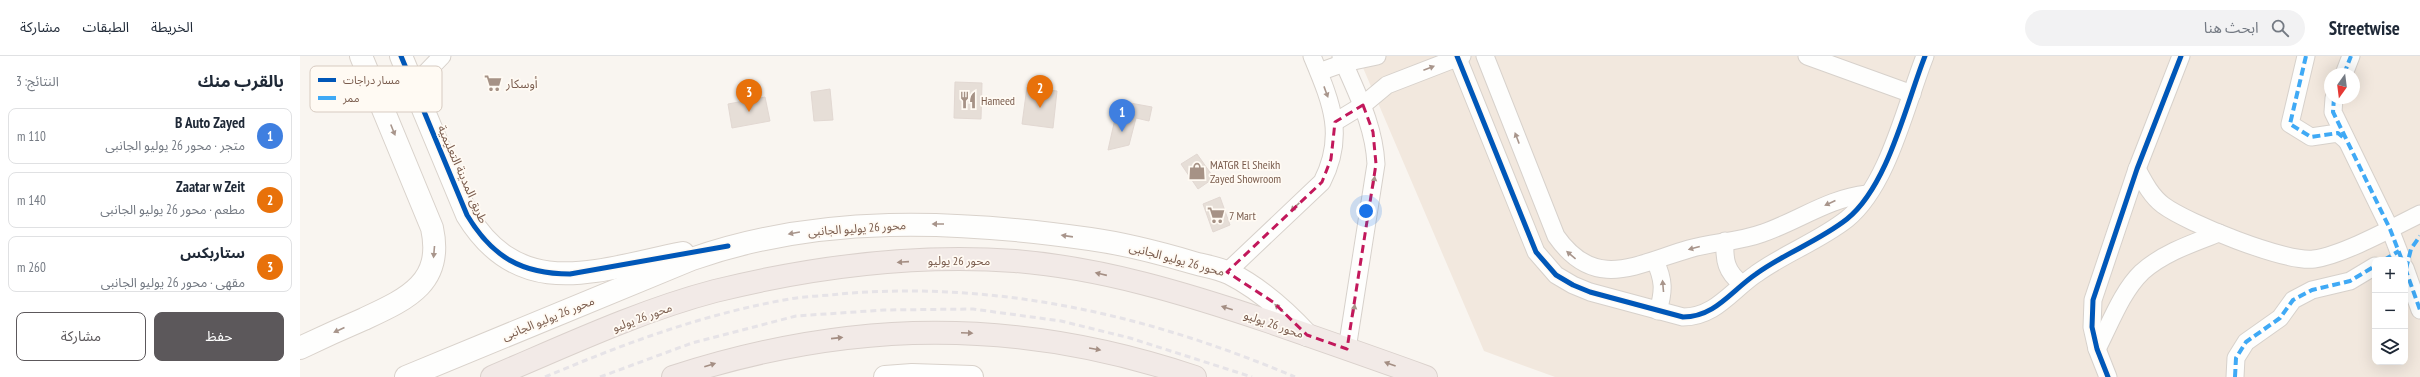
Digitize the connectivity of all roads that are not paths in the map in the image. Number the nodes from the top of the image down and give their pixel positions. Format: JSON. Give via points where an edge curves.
{"nodes":[{"id":1,"x":361,"y":56,"type":"edge"},
{"id":2,"x":401,"y":56,"type":"edge"},
{"id":3,"x":442,"y":56,"type":"edge"},
{"id":4,"x":1312,"y":56,"type":"edge"},
{"id":5,"x":1377,"y":56,"type":"edge"},
{"id":6,"x":1459,"y":56,"type":"edge"},
{"id":7,"x":1485,"y":56,"type":"edge"},
{"id":8,"x":1807,"y":56,"type":"edge"},
{"id":9,"x":1925,"y":56,"type":"edge"},
{"id":10,"x":2181,"y":56,"type":"edge"},
{"id":11,"x":2306,"y":56,"type":"edge"},
{"id":12,"x":2351,"y":56,"type":"edge"},
{"id":13,"x":1343,"y":60,"type":"edge"},
{"id":14,"x":365,"y":66,"type":"edge"},
{"id":15,"x":406,"y":66,"type":"edge"},
{"id":16,"x":432,"y":66,"type":"edge"},
{"id":17,"x":2346,"y":68,"type":"edge"},
{"id":18,"x":1319,"y":72,"type":"junction"},
{"id":19,"x":1912,"y":94,"type":"junction"},
{"id":20,"x":2334,"y":104,"type":"edge"},
{"id":21,"x":1363,"y":105,"type":"junction"},
{"id":22,"x":385,"y":112,"type":"edge"},
{"id":23,"x":425,"y":112,"type":"edge"},
{"id":24,"x":1335,"y":122,"type":"junction"},
{"id":25,"x":2346,"y":140,"type":"junction"},
{"id":26,"x":2137,"y":169,"type":"junction"},
{"id":27,"x":1867,"y":194,"type":"junction"},
{"id":28,"x":2420,"y":214,"type":"edge"},
{"id":29,"x":2390,"y":229,"type":"junction"},
{"id":30,"x":2219,"y":233,"type":"junction"},
{"id":31,"x":1725,"y":241,"type":"junction"},
{"id":32,"x":728,"y":246,"type":"junction"},
{"id":33,"x":2395,"y":257,"type":"edge"},
{"id":34,"x":1655,"y":261,"type":"junction"},
{"id":35,"x":2372,"y":268,"type":"edge"},
{"id":36,"x":1227,"y":272,"type":"junction"},
{"id":37,"x":2408,"y":276,"type":"edge"},
{"id":38,"x":1742,"y":284,"type":"junction"},
{"id":39,"x":2420,"y":310,"type":"edge"},
{"id":40,"x":1658,"y":311,"type":"junction"},
{"id":41,"x":1307,"y":335,"type":"junction"},
{"id":42,"x":300,"y":348,"type":"edge"},
{"id":43,"x":1347,"y":349,"type":"junction"},
{"id":44,"x":2097,"y":349,"type":"junction"},
{"id":45,"x":406,"y":377,"type":"edge"},
{"id":46,"x":492,"y":377,"type":"edge"},
{"id":47,"x":673,"y":377,"type":"edge"},
{"id":48,"x":885,"y":377,"type":"edge"},
{"id":49,"x":972,"y":377,"type":"edge"},
{"id":50,"x":1195,"y":377,"type":"edge"},
{"id":51,"x":1426,"y":377,"type":"edge"},
{"id":52,"x":2108,"y":377,"type":"edge"},
{"id":53,"x":2235,"y":377,"type":"edge"}],
"edges":[{"from":1,"to":14,"type":"main road"},
{"from":2,"to":15,"type":"main road","name":"طريق المدينة التعليمية"},
{"from":3,"to":16,"type":"street"},
{"from":4,"to":18,"type":"street"},
{"from":5,"to":13,"type":"street"},
{"from":21,"to":6,"type":"street","one_way":true,"via":[[1388,85]]},
{"from":6,"to":40,"type":"street","via":[[1536,252],[1556,275],[1573,285]]},
{"from":34,"to":7,"type":"street","one_way":true,"via":[[1621,269],[1596,268],[1581,263],[1567,252],[1556,236]]},
{"from":8,"to":19,"type":"street"},
{"from":9,"to":19,"type":"street"},
{"from":10,"to":26,"type":"street"},
{"from":11,"to":25,"type":"street","via":[[2290,124],[2311,137],[2338,133]]},
{"from":12,"to":17,"type":"street"},
{"from":13,"to":18,"type":"street"},
{"from":13,"to":21,"type":"street"},
{"from":18,"to":24,"type":"street","one_way":true},
{"from":19,"to":27,"type":"street","via":[[1885,165]]},
{"from":20,"to":25,"type":"street","via":[[2333,112]]},
{"from":21,"to":24,"type":"street"},
{"from":43,"to":21,"type":"street","one_way":true,"via":[[1376,164],[1373,132]]},
{"from":22,"to":42,"type":"main road","one_way":true,"via":[[432,228],[435,240],[433,264],[422,285],[403,300]]},
{"from":23,"to":32,"type":"main road","name":"طريق المدينة التعليمية","via":[[467,216],[488,244],[510,261],[549,274],[570,274]]},
{"from":24,"to":36,"type":"street","one_way":true,"via":[[1331,159],[1322,182]]},
{"from":25,"to":29,"type":"street"},
{"from":26,"to":30,"type":"street","via":[[2148,190],[2163,205]]},
{"from":26,"to":44,"type":"street","via":[[2093,300],[2092,327]]},
{"from":27,"to":31,"type":"street","one_way":true,"via":[[1839,199],[1761,234]]},
{"from":27,"to":38,"type":"street","via":[[1859,208],[1830,232]]},
{"from":28,"to":29,"type":"street"},
{"from":29,"to":30,"type":"street","via":[[2331,255],[2313,259],[2296,258]]},
{"from":29,"to":33,"type":"street"},
{"from":30,"to":44,"type":"street","via":[[2162,258],[2142,273],[2125,296]]},
{"from":31,"to":34,"type":"street","one_way":true,"via":[[1697,246]]},
{"from":31,"to":38,"type":"street","via":[[1726,266],[1732,276]]},
{"from":36,"to":32,"type":"main road","name":"محور 26 يوليو الجانبى","one_way":true,"via":[[1119,244],[1014,228],[942,224],[870,225],[797,233]]},
{"from":32,"to":45,"type":"main road","name":"محور 26 يوليو الجانبى","via":[[692,258]]},
{"from":40,"to":34,"type":"street","one_way":true,"via":[[1663,295],[1663,282]]},
{"from":35,"to":53,"type":"street","via":[[2350,281],[2312,290],[2293,300],[2280,318],[2246,342],[2236,358]]},
{"from":41,"to":36,"type":"main road","name":"محور 26 يوليو الجانبى","one_way":true,"via":[[1273,302]]},
{"from":37,"to":39,"type":"street"},
{"from":38,"to":40,"type":"street","via":[[1723,302],[1696,317],[1683,317]]},
{"from":41,"to":43,"type":"highway","name":"محور 26 يوليو"},
{"from":41,"to":46,"type":"highway","name":"محور 26 يوليو","one_way":true,"via":[[1162,288],[1090,271],[1016,261],[943,258],[787,275],[713,292],[637,317]]},
{"from":51,"to":43,"type":"highway","name":"محور 26 يوليو","one_way":true},
{"from":44,"to":52,"type":"street"},
{"from":47,"to":50,"type":"highway","one_way":true,"via":[[774,348],[883,333],[938,332],[1048,340],[1102,350]]},
{"from":48,"to":49,"type":"main road"}]}
